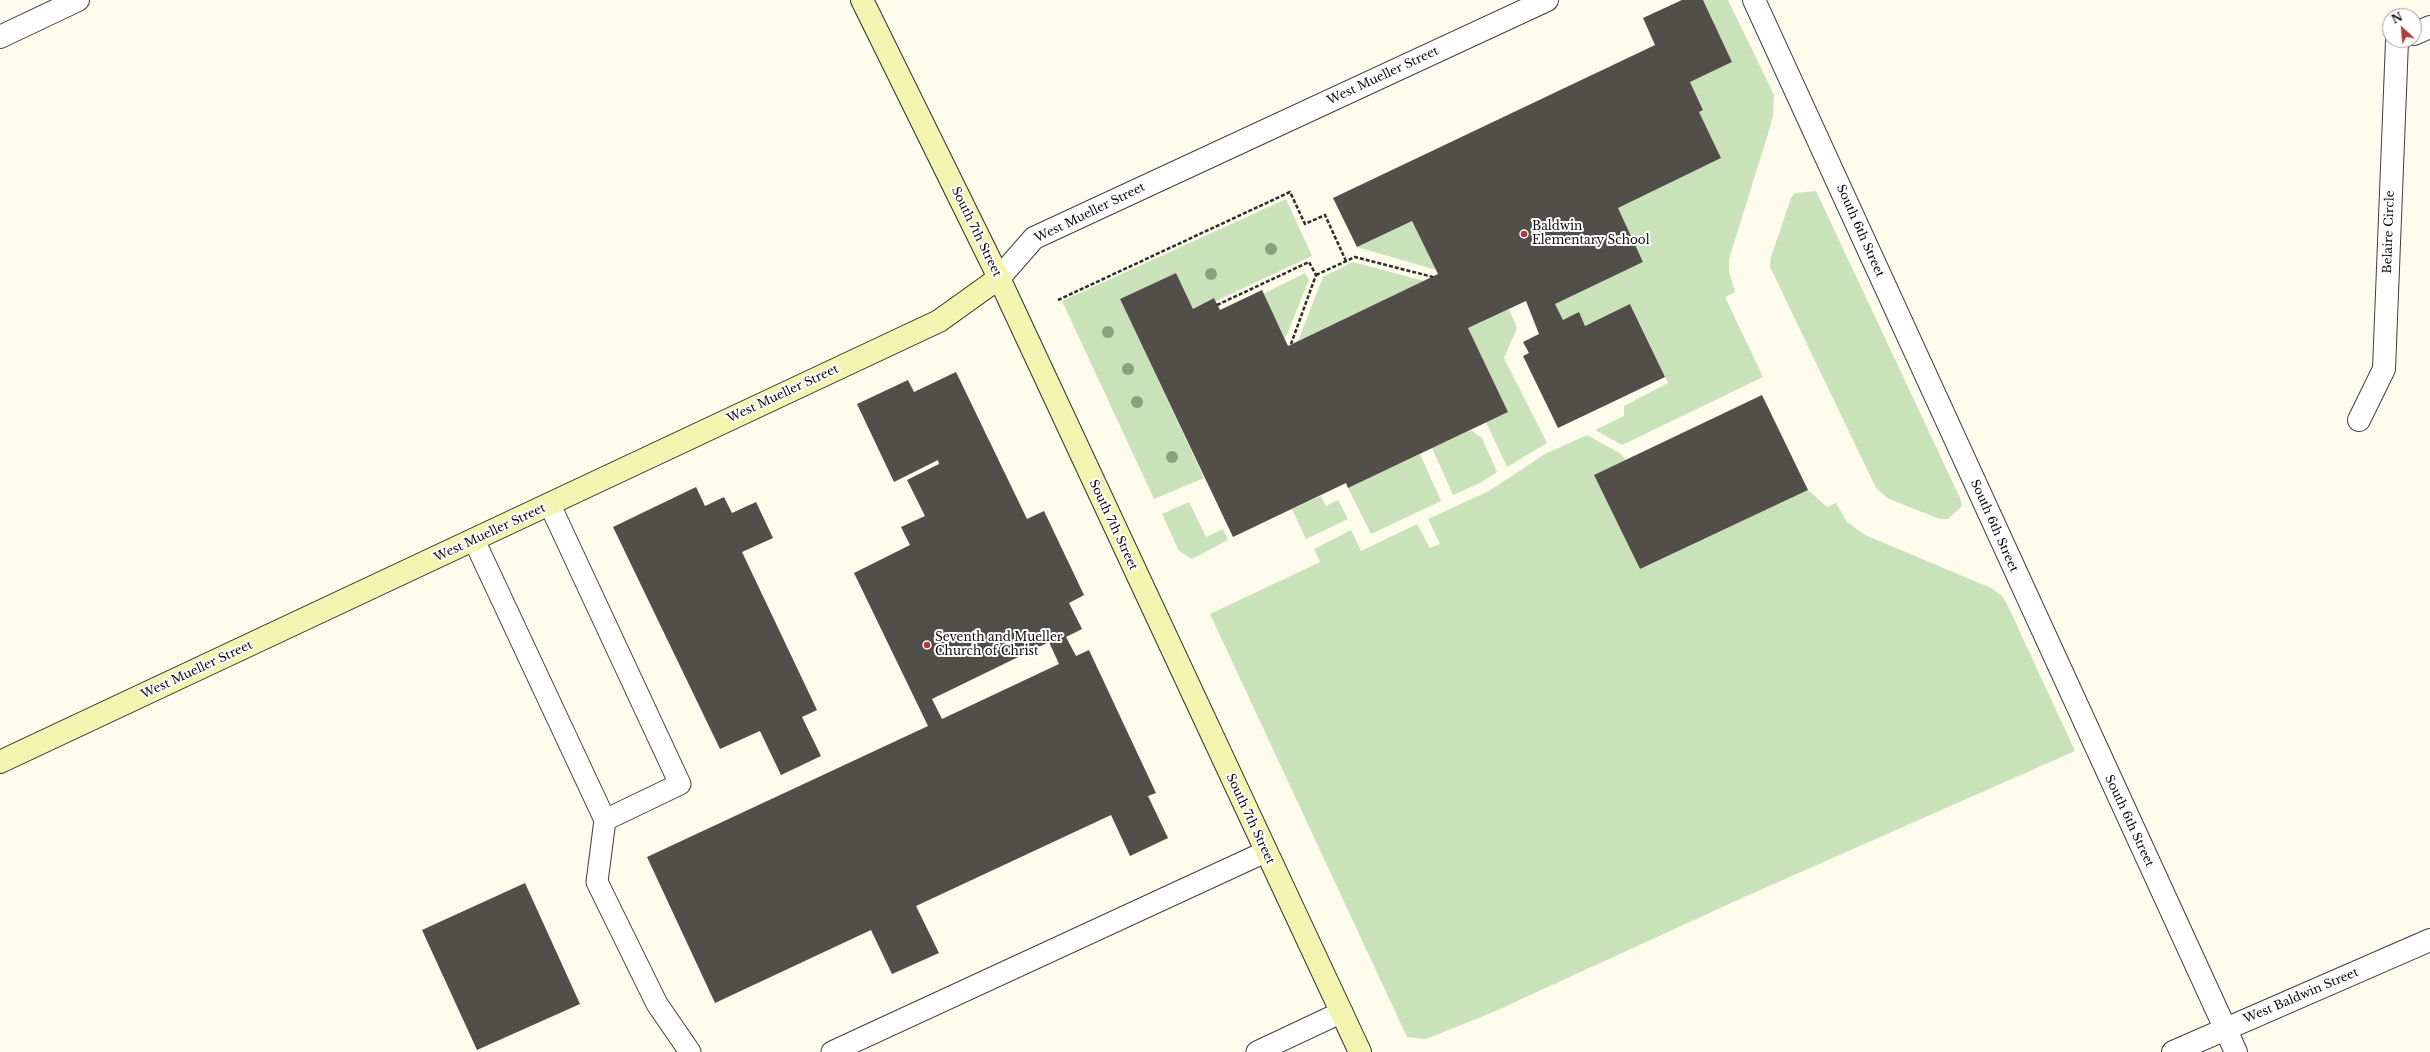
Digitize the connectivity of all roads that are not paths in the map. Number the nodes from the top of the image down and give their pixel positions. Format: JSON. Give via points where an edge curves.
{"nodes":[{"id":1,"x":78,"y":0,"type":"edge"},
{"id":2,"x":862,"y":0,"type":"edge"},
{"id":3,"x":1547,"y":0,"type":"edge"},
{"id":4,"x":1754,"y":0,"type":"edge"},
{"id":5,"x":0,"y":37,"type":"edge"},
{"id":6,"x":2397,"y":48,"type":"edge"},
{"id":7,"x":998,"y":278,"type":"junction"},
{"id":8,"x":2359,"y":420,"type":"dead end"},
{"id":9,"x":550,"y":505,"type":"junction"},
{"id":10,"x":474,"y":540,"type":"junction"},
{"id":11,"x":0,"y":762,"type":"edge"},
{"id":12,"x":605,"y":820,"type":"junction"},
{"id":13,"x":1265,"y":852,"type":"junction"},
{"id":14,"x":2430,"y":940,"type":"edge"},
{"id":15,"x":1342,"y":1012,"type":"junction"},
{"id":16,"x":2225,"y":1028,"type":"junction"},
{"id":17,"x":690,"y":1052,"type":"edge"},
{"id":18,"x":832,"y":1052,"type":"edge"},
{"id":19,"x":1257,"y":1052,"type":"edge"},
{"id":20,"x":1360,"y":1052,"type":"edge"},
{"id":21,"x":2173,"y":1052,"type":"edge"},
{"id":22,"x":2236,"y":1052,"type":"edge"}],
"edges":[{"from":1,"to":5,"type":"street"},
{"from":2,"to":7,"type":"street","name":"South 7th Street"},
{"from":3,"to":7,"type":"street","name":"West Mueller Street","via":[[1034,238]]},
{"from":4,"to":16,"type":"street","name":"South 6th Street"},
{"from":6,"to":8,"type":"street","name":"Belaire Circle","via":[[2384,369]]},
{"from":7,"to":9,"type":"street","name":"West Mueller Street","via":[[939,321]]},
{"from":7,"to":13,"type":"street","name":"South 7th Street"},
{"from":9,"to":10,"type":"street","name":"West Mueller Street"},
{"from":9,"to":12,"type":"lane","via":[[680,784]]},
{"from":10,"to":11,"type":"street","name":"West Mueller Street"},
{"from":10,"to":12,"type":"lane"},
{"from":12,"to":17,"type":"lane","via":[[597,882],[657,1004]]},
{"from":13,"to":15,"type":"street","name":"South 7th Street"},
{"from":13,"to":18,"type":"lane"},
{"from":14,"to":16,"type":"street","name":"West Baldwin Street"},
{"from":15,"to":19,"type":"lane"},
{"from":15,"to":20,"type":"street","name":"South 7th Street"},
{"from":16,"to":21,"type":"street","name":"West Baldwin Street"},
{"from":16,"to":22,"type":"street","name":"South 6th Street"}]}
